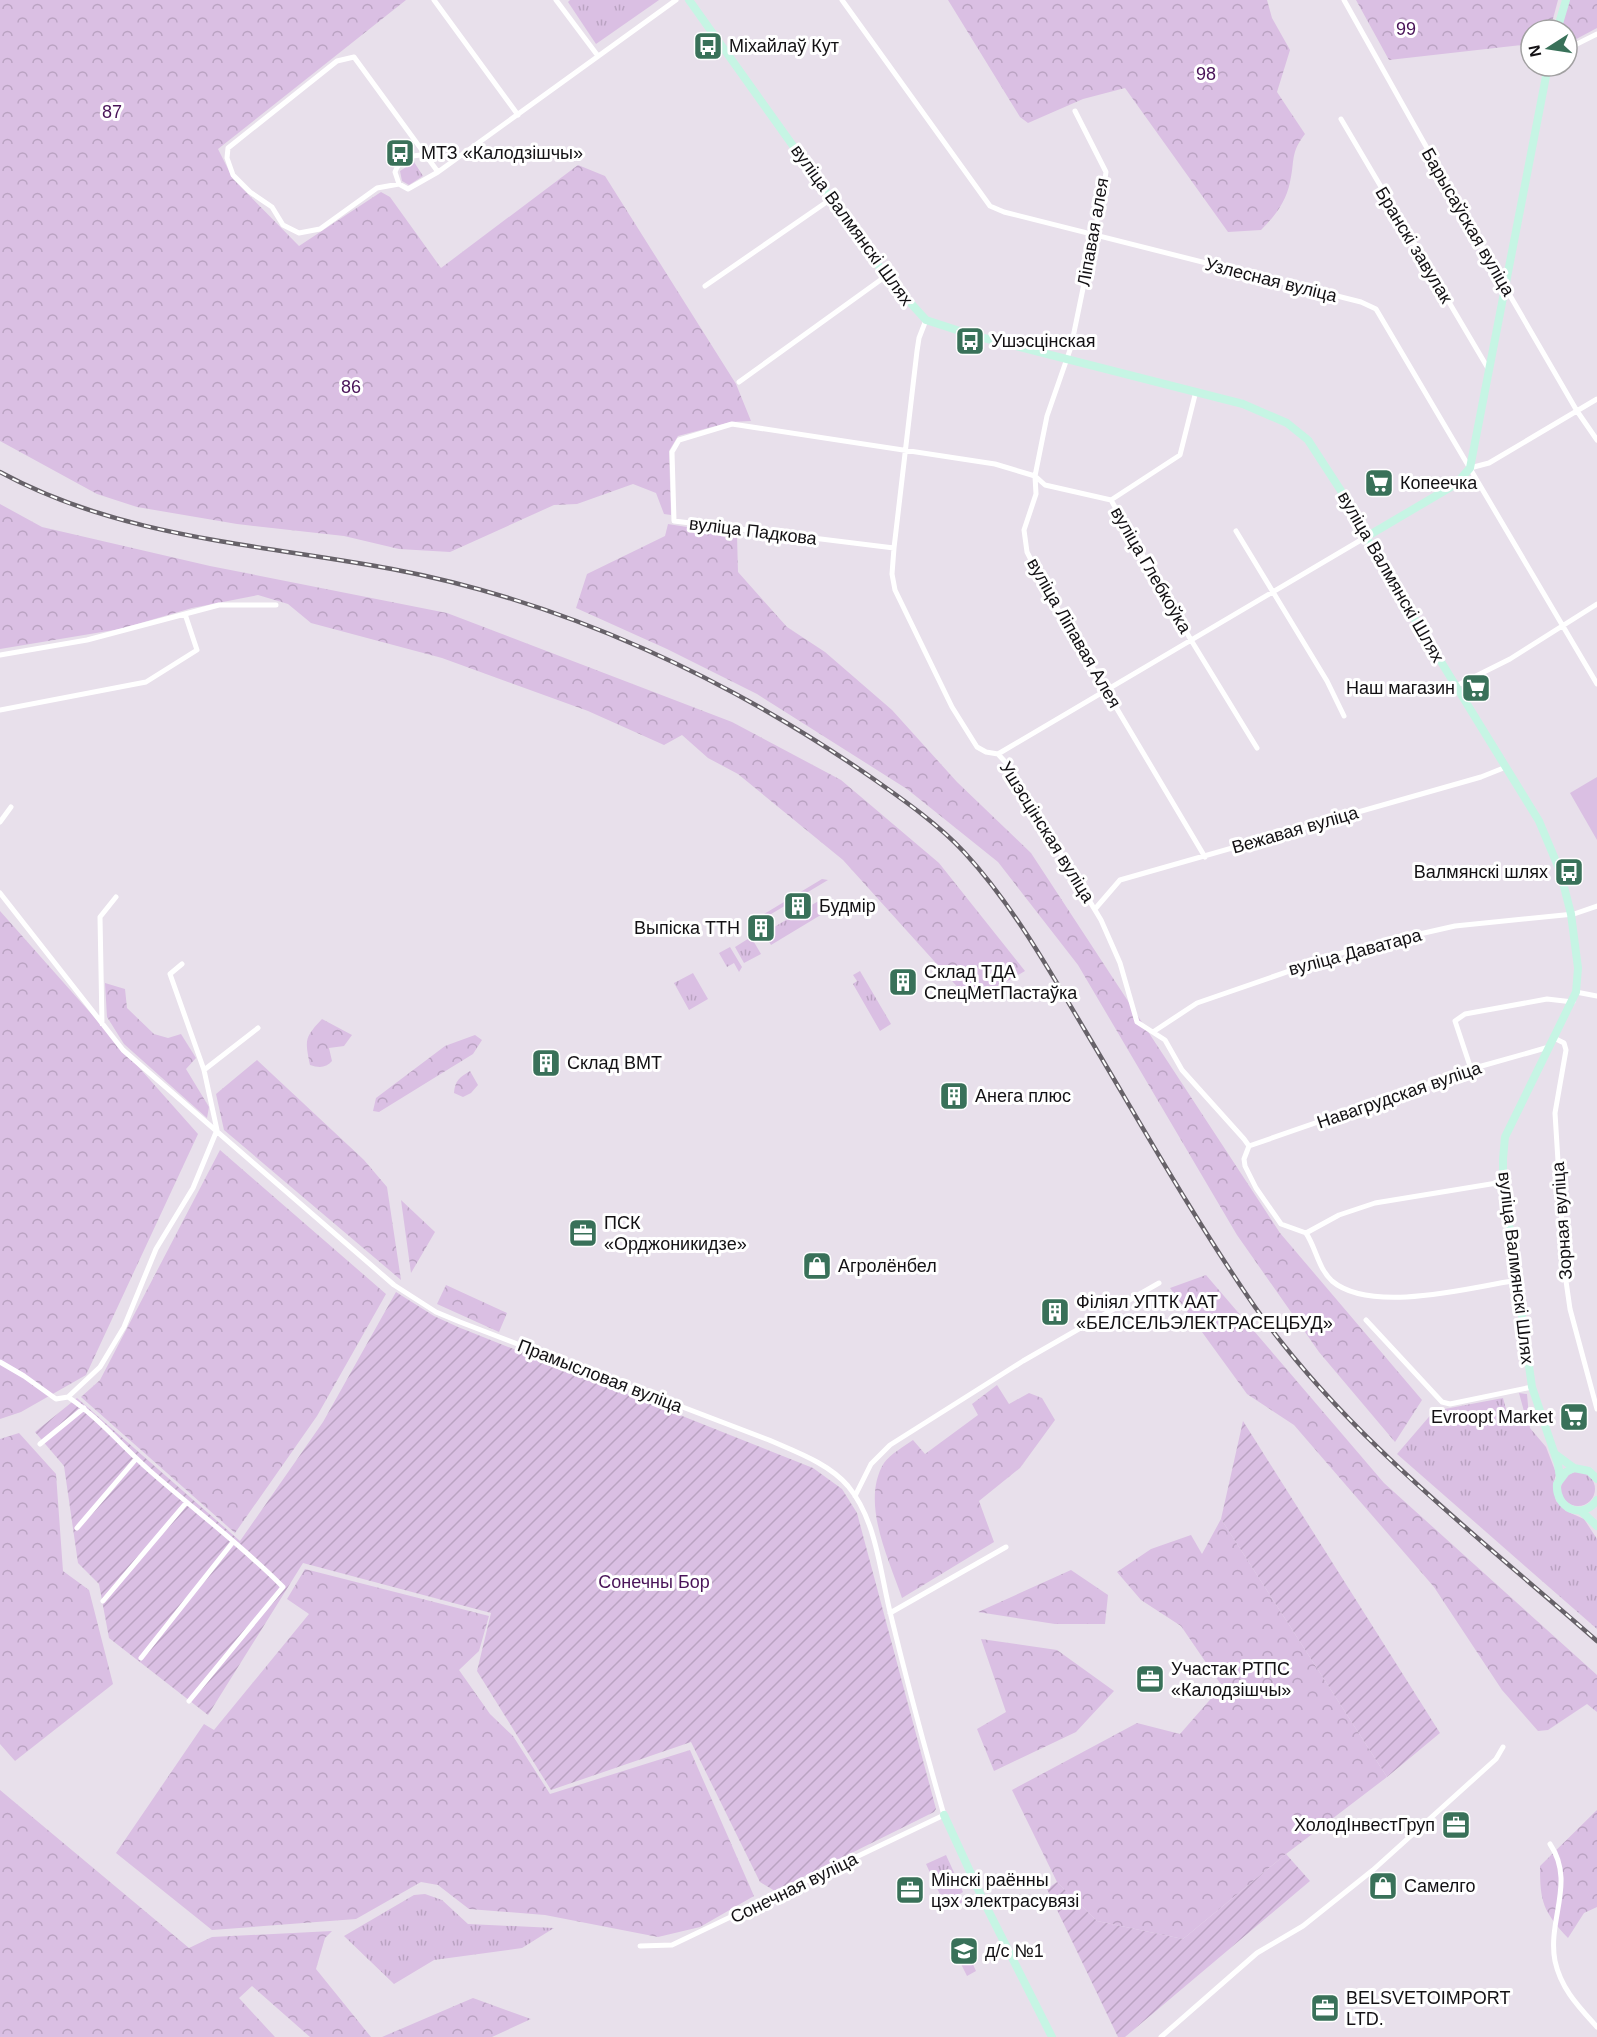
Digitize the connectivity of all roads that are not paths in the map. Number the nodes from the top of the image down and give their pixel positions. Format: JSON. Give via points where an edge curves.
{"nodes":[{"id":1,"x":434,"y":0,"type":"edge"},
{"id":2,"x":556,"y":0,"type":"edge"},
{"id":3,"x":676,"y":0,"type":"edge"},
{"id":4,"x":689,"y":0,"type":"edge"},
{"id":5,"x":842,"y":0,"type":"edge"},
{"id":6,"x":1344,"y":0,"type":"edge"},
{"id":7,"x":1566,"y":0,"type":"edge"},
{"id":8,"x":1561,"y":18,"type":"edge"},
{"id":9,"x":1597,"y":34,"type":"edge"},
{"id":10,"x":1579,"y":43,"type":"edge"},
{"id":11,"x":598,"y":57,"type":"junction"},
{"id":12,"x":1546,"y":78,"type":"edge"},
{"id":13,"x":1076,"y":111,"type":"dead end"},
{"id":14,"x":518,"y":115,"type":"junction"},
{"id":15,"x":1341,"y":119,"type":"dead end"},
{"id":16,"x":424,"y":155,"type":"junction"},
{"id":17,"x":438,"y":172,"type":"junction"},
{"id":18,"x":399,"y":184,"type":"junction"},
{"id":19,"x":831,"y":199,"type":"junction"},
{"id":20,"x":1094,"y":236,"type":"junction"},
{"id":21,"x":886,"y":276,"type":"junction"},
{"id":22,"x":705,"y":286,"type":"dead end"},
{"id":23,"x":1506,"y":288,"type":"junction"},
{"id":24,"x":926,"y":320,"type":"junction"},
{"id":25,"x":1066,"y":358,"type":"junction"},
{"id":26,"x":1489,"y":369,"type":"junction"},
{"id":27,"x":740,"y":382,"type":"dead end"},
{"id":28,"x":1196,"y":391,"type":"junction"},
{"id":29,"x":1597,"y":399,"type":"edge"},
{"id":30,"x":1577,"y":411,"type":"junction"},
{"id":31,"x":1597,"y":440,"type":"edge"},
{"id":32,"x":905,"y":449,"type":"junction"},
{"id":33,"x":1470,"y":468,"type":"junction"},
{"id":34,"x":1035,"y":476,"type":"junction"},
{"id":35,"x":1111,"y":500,"type":"junction"},
{"id":36,"x":1236,"y":531,"type":"dead end"},
{"id":37,"x":1366,"y":537,"type":"junction"},
{"id":38,"x":894,"y":548,"type":"junction"},
{"id":39,"x":1273,"y":591,"type":"junction"},
{"id":40,"x":276,"y":604,"type":"dead end"},
{"id":41,"x":1597,"y":604,"type":"edge"},
{"id":42,"x":185,"y":614,"type":"junction"},
{"id":43,"x":1562,"y":625,"type":"junction"},
{"id":44,"x":1191,"y":640,"type":"junction"},
{"id":45,"x":0,"y":655,"type":"edge"},
{"id":46,"x":1597,"y":684,"type":"edge"},
{"id":47,"x":1456,"y":686,"type":"junction"},
{"id":48,"x":1106,"y":688,"type":"junction"},
{"id":49,"x":0,"y":710,"type":"edge"},
{"id":50,"x":1344,"y":716,"type":"dead end"},
{"id":51,"x":1257,"y":748,"type":"dead end"},
{"id":52,"x":998,"y":754,"type":"junction"},
{"id":53,"x":1506,"y":767,"type":"junction"},
{"id":54,"x":11,"y":807,"type":"dead end"},
{"id":55,"x":0,"y":822,"type":"edge"},
{"id":56,"x":1205,"y":856,"type":"junction"},
{"id":57,"x":0,"y":893,"type":"edge"},
{"id":58,"x":116,"y":897,"type":"dead end"},
{"id":59,"x":1597,"y":906,"type":"edge"},
{"id":60,"x":1095,"y":909,"type":"junction"},
{"id":61,"x":1570,"y":914,"type":"junction"},
{"id":62,"x":182,"y":964,"type":"dead end"},
{"id":63,"x":1576,"y":992,"type":"junction"},
{"id":64,"x":1597,"y":996,"type":"edge"},
{"id":65,"x":1573,"y":1002,"type":"junction"},
{"id":66,"x":102,"y":1026,"type":"junction"},
{"id":67,"x":258,"y":1029,"type":"dead end"},
{"id":68,"x":1153,"y":1032,"type":"junction"},
{"id":69,"x":1554,"y":1038,"type":"junction"},
{"id":70,"x":1549,"y":1047,"type":"junction"},
{"id":71,"x":1471,"y":1069,"type":"junction"},
{"id":72,"x":204,"y":1070,"type":"junction"},
{"id":73,"x":217,"y":1130,"type":"junction"},
{"id":74,"x":1249,"y":1146,"type":"junction"},
{"id":75,"x":1503,"y":1182,"type":"junction"},
{"id":76,"x":1306,"y":1233,"type":"junction"},
{"id":77,"x":1517,"y":1280,"type":"junction"},
{"id":78,"x":1159,"y":1282,"type":"dead end"},
{"id":79,"x":1366,"y":1320,"type":"dead end"},
{"id":80,"x":0,"y":1362,"type":"edge"},
{"id":81,"x":1532,"y":1387,"type":"junction"},
{"id":82,"x":68,"y":1397,"type":"junction"},
{"id":83,"x":84,"y":1408,"type":"junction"},
{"id":84,"x":1597,"y":1409,"type":"edge"},
{"id":85,"x":40,"y":1444,"type":"dead end"},
{"id":86,"x":1554,"y":1453,"type":"junction"},
{"id":87,"x":136,"y":1459,"type":"junction"},
{"id":88,"x":1574,"y":1468,"type":"junction"},
{"id":89,"x":1593,"y":1470,"type":"edge"},
{"id":90,"x":1560,"y":1478,"type":"junction"},
{"id":91,"x":1597,"y":1479,"type":"edge"},
{"id":92,"x":855,"y":1496,"type":"junction"},
{"id":93,"x":186,"y":1503,"type":"junction"},
{"id":94,"x":1595,"y":1503,"type":"edge"},
{"id":95,"x":1581,"y":1511,"type":"junction"},
{"id":96,"x":1595,"y":1522,"type":"edge"},
{"id":97,"x":76,"y":1528,"type":"dead end"},
{"id":98,"x":233,"y":1542,"type":"junction"},
{"id":99,"x":1006,"y":1547,"type":"dead end"},
{"id":100,"x":103,"y":1601,"type":"dead end"},
{"id":101,"x":890,"y":1613,"type":"junction"},
{"id":102,"x":141,"y":1658,"type":"dead end"},
{"id":103,"x":189,"y":1701,"type":"dead end"},
{"id":104,"x":1503,"y":1747,"type":"dead end"},
{"id":105,"x":944,"y":1815,"type":"junction"},
{"id":106,"x":1550,"y":1844,"type":"dead end"},
{"id":107,"x":640,"y":1946,"type":"dead end"},
{"id":108,"x":1597,"y":2027,"type":"edge"},
{"id":109,"x":1052,"y":2037,"type":"edge"},
{"id":110,"x":1161,"y":2037,"type":"edge"}],
"edges":[{"from":1,"to":14,"type":"street"},
{"from":2,"to":11,"type":"street"},
{"from":3,"to":11,"type":"street"},
{"from":4,"to":19,"type":"main road","name":"вуліца Валмянскі Шлях"},
{"from":5,"to":20,"type":"street","name":"Узлесная вуліца","via":[[990,206]]},
{"from":6,"to":23,"type":"street","name":"Барысаўская вуліца"},
{"from":7,"to":8,"type":"main road"},
{"from":9,"to":10,"type":"street"},
{"from":11,"to":14,"type":"street"},
{"from":12,"to":23,"type":"main road"},
{"from":13,"to":20,"type":"street","name":"Ліпавая алея","via":[[1106,172]]},
{"from":14,"to":17,"type":"street"},
{"from":15,"to":26,"type":"street","name":"Бранскі завулак"},
{"from":16,"to":17,"type":"street"},
{"from":16,"to":18,"type":"street","via":[[401,160],[395,172]]},
{"from":16,"to":18,"type":"street","via":[[354,57],[337,61],[228,148],[233,175],[272,207],[283,225],[299,233],[320,229],[377,188]]},
{"from":17,"to":18,"type":"street","via":[[413,188]]},
{"from":19,"to":21,"type":"main road","name":"вуліца Валмянскі Шлях"},
{"from":19,"to":22,"type":"street"},
{"from":20,"to":25,"type":"street","name":"Ліпавая алея"},
{"from":20,"to":33,"type":"street","name":"Узлесная вуліца","via":[[1361,302],[1376,309]]},
{"from":21,"to":24,"type":"main road","name":"вуліца Валмянскі Шлях"},
{"from":21,"to":27,"type":"street"},
{"from":23,"to":26,"type":"main road"},
{"from":23,"to":30,"type":"street","name":"Барысаўская вуліца"},
{"from":24,"to":25,"type":"main road","name":"вуліца Валмянскі Шлях"},
{"from":24,"to":32,"type":"street","name":"Ушэсцінская вуліца","via":[[918,338]]},
{"from":25,"to":28,"type":"main road","name":"вуліца Валмянскі Шлях"},
{"from":25,"to":34,"type":"street","name":"вуліца Ліпавая Алея","via":[[1047,416]]},
{"from":26,"to":33,"type":"main road"},
{"from":28,"to":35,"type":"street","via":[[1180,455]]},
{"from":28,"to":37,"type":"main road","name":"вуліца Валмянскі Шлях","via":[[1258,408],[1308,440]]},
{"from":29,"to":30,"type":"street"},
{"from":30,"to":31,"type":"street","name":"Барысаўская вуліца"},
{"from":30,"to":33,"type":"street","via":[[1489,462]]},
{"from":32,"to":34,"type":"street","via":[[995,464]]},
{"from":32,"to":38,"type":"street","name":"Ушэсцінская вуліца"},
{"from":32,"to":38,"type":"street","name":"вуліца Падкова","via":[[732,424],[679,440],[672,452],[674,521]]},
{"from":33,"to":37,"type":"main road","via":[[1456,484]]},
{"from":33,"to":43,"type":"street","name":"Узлесная вуліца"},
{"from":34,"to":35,"type":"street","via":[[1045,485]]},
{"from":34,"to":48,"type":"street","name":"вуліца Ліпавая Алея","via":[[1036,494],[1024,530],[1027,552]]},
{"from":35,"to":44,"type":"street","name":"вуліца Глебкоўка"},
{"from":36,"to":39,"type":"street"},
{"from":37,"to":39,"type":"street","name":"вуліца Глебкоўка"},
{"from":37,"to":47,"type":"main road","name":"вуліца Валмянскі Шлях"},
{"from":38,"to":52,"type":"street","name":"Ушэсцінская вуліца","via":[[895,590],[933,669],[977,747]]},
{"from":39,"to":44,"type":"street","name":"вуліца Глебкоўка"},
{"from":39,"to":50,"type":"street"},
{"from":40,"to":42,"type":"street","via":[[219,605]]},
{"from":41,"to":43,"type":"street"},
{"from":42,"to":45,"type":"street","via":[[87,640]]},
{"from":42,"to":49,"type":"street","via":[[197,650],[146,682]]},
{"from":43,"to":46,"type":"street","name":"Узлесная вуліца"},
{"from":43,"to":47,"type":"street","via":[[1510,659]]},
{"from":44,"to":48,"type":"street","name":"вуліца Глебкоўка"},
{"from":44,"to":51,"type":"street","name":"вуліца Глебкоўка"},
{"from":47,"to":53,"type":"main road","name":"вуліца Валмянскі Шлях"},
{"from":48,"to":52,"type":"street","name":"вуліца Глебкоўка"},
{"from":48,"to":56,"type":"street","name":"вуліца Ліпавая Алея"},
{"from":52,"to":60,"type":"street","name":"Ушэсцінская вуліца","via":[[1024,789]]},
{"from":53,"to":56,"type":"street","name":"Вежавая вуліца"},
{"from":53,"to":61,"type":"main road","name":"вуліца Валмянскі Шлях","via":[[1539,821],[1554,856]]},
{"from":54,"to":55,"type":"street"},
{"from":56,"to":60,"type":"street","name":"Вежавая вуліца","via":[[1120,880]]},
{"from":57,"to":66,"type":"street","name":"Прамысловая вуліца"},
{"from":58,"to":66,"type":"street","via":[[100,917]]},
{"from":59,"to":61,"type":"street","name":"вуліца Даватара"},
{"from":60,"to":68,"type":"street","name":"Ушэсцінская вуліца","via":[[1120,963],[1134,1016],[1140,1026]]},
{"from":61,"to":63,"type":"main road","name":"вуліца Валмянскі Шлях","via":[[1577,956]]},
{"from":61,"to":68,"type":"street","name":"вуліца Даватара","via":[[1455,926],[1353,949],[1197,1003]]},
{"from":62,"to":72,"type":"street","via":[[171,974]]},
{"from":63,"to":64,"type":"street"},
{"from":63,"to":65,"type":"main road","name":"вуліца Валмянскі Шлях"},
{"from":65,"to":69,"type":"main road","name":"вуліца Валмянскі Шлях"},
{"from":65,"to":71,"type":"street","via":[[1547,999],[1465,1014],[1455,1021]]},
{"from":66,"to":73,"type":"street","name":"Прамысловая вуліца","via":[[151,1077]]},
{"from":67,"to":72,"type":"street"},
{"from":68,"to":74,"type":"street","name":"Ушэсцінская вуліца","via":[[1166,1040],[1182,1070]]},
{"from":69,"to":70,"type":"main road","name":"вуліца Валмянскі Шлях"},
{"from":69,"to":84,"type":"street","name":"Зорная вуліца","via":[[1564,1043],[1566,1050],[1555,1113],[1565,1274],[1570,1309]]},
{"from":70,"to":71,"type":"street","name":"Навагрудская вуліца"},
{"from":70,"to":75,"type":"main road","name":"вуліца Валмянскі Шлях","via":[[1505,1137]]},
{"from":71,"to":74,"type":"street","name":"Навагрудская вуліца"},
{"from":72,"to":73,"type":"street"},
{"from":73,"to":82,"type":"street","via":[[193,1188],[156,1249],[124,1327],[100,1367]]},
{"from":73,"to":92,"type":"street","name":"Прамысловая вуліца","via":[[394,1284],[436,1311],[769,1440],[816,1462]]},
{"from":74,"to":76,"type":"street","via":[[1245,1166],[1256,1188],[1281,1224]]},
{"from":75,"to":76,"type":"street","via":[[1375,1203],[1339,1215]]},
{"from":75,"to":77,"type":"main road","name":"вуліца Валмянскі Шлях"},
{"from":76,"to":77,"type":"street","via":[[1327,1275],[1343,1288],[1359,1293],[1393,1297]]},
{"from":77,"to":81,"type":"main road","name":"вуліца Валмянскі Шлях"},
{"from":78,"to":92,"type":"street","via":[[890,1445],[872,1464]]},
{"from":79,"to":81,"type":"street","via":[[1442,1402],[1450,1404]]},
{"from":80,"to":82,"type":"street","via":[[56,1399]]},
{"from":81,"to":86,"type":"main road","name":"вуліца Валмянскі Шлях"},
{"from":82,"to":83,"type":"street"},
{"from":83,"to":85,"type":"street"},
{"from":83,"to":87,"type":"street"},
{"from":86,"to":88,"type":"main road"},
{"from":86,"to":90,"type":"main road","name":"вуліца Валмянскі Шлях"},
{"from":87,"to":93,"type":"street"},
{"from":87,"to":97,"type":"street"},
{"from":88,"to":89,"type":"main road"},
{"from":88,"to":90,"type":"main road"},
{"from":89,"to":91,"type":"main road"},
{"from":90,"to":95,"type":"main road","name":"вуліца Валмянскі Шлях","via":[[1560,1501],[1569,1509]]},
{"from":92,"to":101,"type":"street","name":"Прамысловая вуліца","via":[[870,1527]]},
{"from":93,"to":98,"type":"street"},
{"from":93,"to":100,"type":"street"},
{"from":94,"to":95,"type":"main road"},
{"from":94,"to":96,"type":"main road"},
{"from":95,"to":96,"type":"main road"},
{"from":98,"to":102,"type":"street"},
{"from":98,"to":103,"type":"street","via":[[283,1587]]},
{"from":99,"to":101,"type":"street"},
{"from":101,"to":105,"type":"street","name":"Прамысловая вуліца"},
{"from":104,"to":110,"type":"street","via":[[1496,1759],[1373,1870],[1303,1926],[1257,1953]]},
{"from":105,"to":107,"type":"street","name":"Сонечная вуліца","via":[[672,1945]]},
{"from":105,"to":109,"type":"main road"},
{"from":106,"to":108,"type":"street","via":[[1563,1874],[1554,1927],[1555,1962],[1570,1998]]}]}
